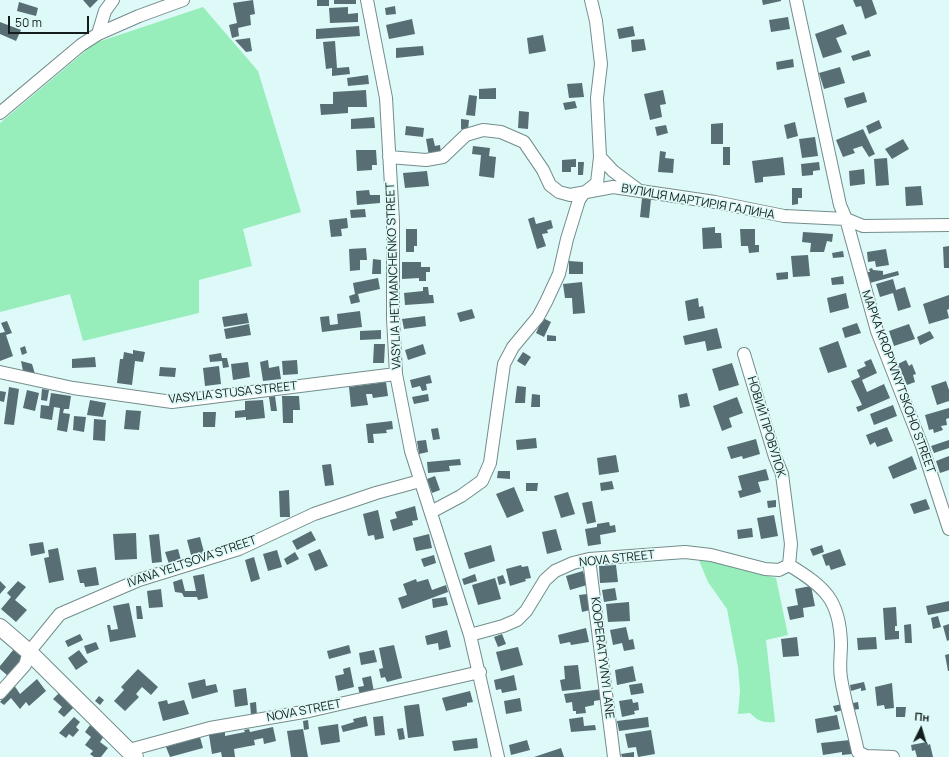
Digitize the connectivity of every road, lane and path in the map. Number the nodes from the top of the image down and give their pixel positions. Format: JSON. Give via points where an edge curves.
{"nodes":[{"id":1,"x":113,"y":0,"type":"edge"},
{"id":2,"x":183,"y":0,"type":"edge"},
{"id":3,"x":367,"y":0,"type":"edge"},
{"id":4,"x":591,"y":0,"type":"edge"},
{"id":5,"x":796,"y":0,"type":"edge"},
{"id":6,"x":98,"y":34,"type":"junction"},
{"id":7,"x":0,"y":113,"type":"edge"},
{"id":8,"x":390,"y":157,"type":"junction"},
{"id":9,"x":600,"y":157,"type":"junction"},
{"id":10,"x":637,"y":190,"type":"junction"},
{"id":11,"x":582,"y":194,"type":"junction"},
{"id":12,"x":846,"y":219,"type":"junction"},
{"id":13,"x":949,"y":225,"type":"edge"},
{"id":14,"x":744,"y":354,"type":"dead end"},
{"id":15,"x":0,"y":372,"type":"edge"},
{"id":16,"x":396,"y":374,"type":"junction"},
{"id":17,"x":420,"y":481,"type":"junction"},
{"id":18,"x":432,"y":512,"type":"junction"},
{"id":19,"x":949,"y":529,"type":"edge"},
{"id":20,"x":589,"y":559,"type":"junction"},
{"id":21,"x":789,"y":565,"type":"junction"},
{"id":22,"x":0,"y":627,"type":"edge"},
{"id":23,"x":470,"y":635,"type":"junction"},
{"id":24,"x":29,"y":652,"type":"junction"},
{"id":25,"x":480,"y":672,"type":"junction"},
{"id":26,"x":0,"y":693,"type":"edge"},
{"id":27,"x":132,"y":754,"type":"edge"},
{"id":28,"x":498,"y":757,"type":"edge"},
{"id":29,"x":614,"y":757,"type":"edge"},
{"id":30,"x":893,"y":757,"type":"edge"}],
"edges":[{"from":1,"to":6,"type":"street","via":[[105,11]]},
{"from":2,"to":6,"type":"street"},
{"from":3,"to":8,"type":"street","name":"VASYLIA HETMANCHENKO STREET","via":[[386,98]]},
{"from":4,"to":9,"type":"street","via":[[602,64],[597,98]]},
{"from":5,"to":12,"type":"street","name":"МАРКА KROPYVNYTSKOHO STREET","via":[[840,205]]},
{"from":6,"to":7,"type":"street","via":[[81,45]]},
{"from":8,"to":11,"type":"street","name":"ВУЛИЦЯ МАРТИРІЯ ГАЛИНА","via":[[426,160],[443,157],[466,135],[483,130],[501,132],[524,142],[550,185],[559,192],[570,195]]},
{"from":8,"to":16,"type":"street","name":"VASYLIA HETMANCHENKO STREET"},
{"from":9,"to":10,"type":"street"},
{"from":9,"to":11,"type":"street","via":[[597,183]]},
{"from":10,"to":11,"type":"street","name":"ВУЛИЦЯ МАРТИРІЯ ГАЛИНА","via":[[614,187]]},
{"from":10,"to":12,"type":"street","name":"ВУЛИЦЯ МАРТИРІЯ ГАЛИНА","via":[[784,216]]},
{"from":11,"to":18,"type":"street","via":[[559,274],[538,317],[513,347],[504,364],[490,463],[482,481]]},
{"from":12,"to":13,"type":"street","name":"ВУЛИЦЯ МАРТИРІЯ ГАЛИНА","via":[[863,226]]},
{"from":12,"to":19,"type":"street","name":"МАРКА KROPYVNYTSKOHO STREET","via":[[877,330],[922,446]]},
{"from":14,"to":21,"type":"street","name":"НОВИЙ ПРОВУЛОК","via":[[782,474],[791,544]]},
{"from":15,"to":16,"type":"street","name":"VASYLIA STUSA STREET","via":[[74,388],[172,402]]},
{"from":16,"to":17,"type":"street","name":"VASYLIA HETMANCHENKO STREET","via":[[411,452]]},
{"from":17,"to":18,"type":"street","name":"VASYLIA HETMANCHENKO STREET"},
{"from":17,"to":24,"type":"street","name":"IVANA YELTSOVA STREET","via":[[376,492],[314,514],[239,549],[139,580],[60,614]]},
{"from":18,"to":23,"type":"street","name":"VASYLIA HETMANCHENKO STREET"},
{"from":20,"to":21,"type":"street","name":"NOVA STREET","via":[[685,552],[711,555],[765,569],[779,570]]},
{"from":20,"to":23,"type":"street","name":"NOVA STREET","via":[[555,571],[545,580],[526,611],[516,620]]},
{"from":20,"to":29,"type":"street","name":"KOOPERATYVNYI LANE"},
{"from":21,"to":30,"type":"street","via":[[808,576],[824,591],[838,613],[840,676],[858,752],[866,756]]},
{"from":22,"to":24,"type":"main road"},
{"from":23,"to":25,"type":"street","name":"VASYLIA HETMANCHENKO STREET"},
{"from":24,"to":26,"type":"street","name":"IVANA YELTSOVA STREET","via":[[26,665]]},
{"from":24,"to":27,"type":"main road"},
{"from":25,"to":27,"type":"street","name":"NOVA STREET","via":[[309,712],[210,728]]},
{"from":25,"to":28,"type":"street","name":"VASYLIA HETMANCHENKO STREET"}]}
